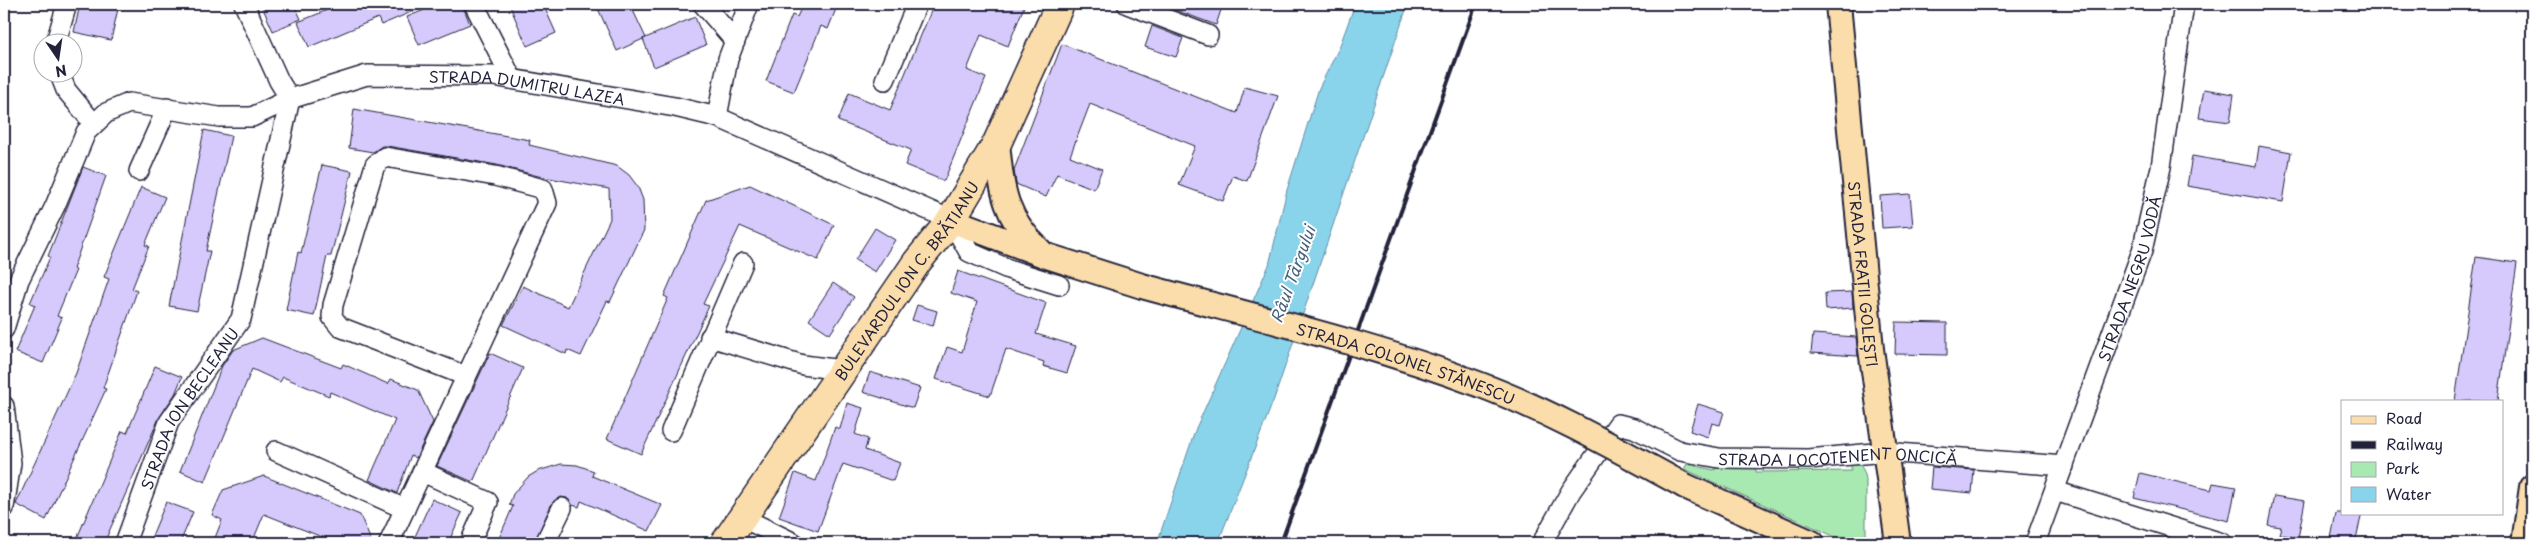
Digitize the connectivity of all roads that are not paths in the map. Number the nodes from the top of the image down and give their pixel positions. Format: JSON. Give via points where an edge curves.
{"nodes":[{"id":1,"x":67,"y":4,"type":"edge"},
{"id":2,"x":244,"y":4,"type":"edge"},
{"id":3,"x":474,"y":4,"type":"edge"},
{"id":4,"x":703,"y":4,"type":"edge"},
{"id":5,"x":749,"y":4,"type":"edge"},
{"id":6,"x":917,"y":4,"type":"edge"},
{"id":7,"x":1060,"y":4,"type":"edge"},
{"id":8,"x":1126,"y":4,"type":"edge"},
{"id":9,"x":1838,"y":4,"type":"edge"},
{"id":10,"x":2184,"y":4,"type":"edge"},
{"id":11,"x":59,"y":32,"type":"edge"},
{"id":12,"x":1208,"y":35,"type":"dead end"},
{"id":13,"x":735,"y":41,"type":"junction"},
{"id":14,"x":512,"y":79,"type":"junction"},
{"id":15,"x":886,"y":80,"type":"dead end"},
{"id":16,"x":63,"y":82,"type":"edge"},
{"id":17,"x":290,"y":99,"type":"junction"},
{"id":18,"x":167,"y":108,"type":"junction"},
{"id":19,"x":717,"y":118,"type":"junction"},
{"id":20,"x":94,"y":124,"type":"junction"},
{"id":21,"x":997,"y":142,"type":"junction"},
{"id":22,"x":139,"y":171,"type":"dead end"},
{"id":23,"x":951,"y":220,"type":"junction"},
{"id":24,"x":1044,"y":256,"type":"junction"},
{"id":25,"x":743,"y":263,"type":"dead end"},
{"id":26,"x":1059,"y":286,"type":"dead end"},
{"id":27,"x":4,"y":329,"type":"edge"},
{"id":28,"x":710,"y":337,"type":"junction"},
{"id":29,"x":842,"y":370,"type":"junction"},
{"id":30,"x":466,"y":376,"type":"junction"},
{"id":31,"x":4,"y":406,"type":"edge"},
{"id":32,"x":671,"y":431,"type":"dead end"},
{"id":33,"x":276,"y":451,"type":"dead end"},
{"id":34,"x":1885,"y":452,"type":"junction"},
{"id":35,"x":2064,"y":466,"type":"junction"},
{"id":36,"x":422,"y":472,"type":"junction"},
{"id":37,"x":2532,"y":487,"type":"edge"},
{"id":38,"x":2055,"y":491,"type":"junction"},
{"id":39,"x":4,"y":508,"type":"edge"},
{"id":40,"x":562,"y":508,"type":"dead end"},
{"id":41,"x":405,"y":509,"type":"junction"},
{"id":42,"x":741,"y":517,"type":"junction"},
{"id":43,"x":125,"y":543,"type":"edge"},
{"id":44,"x":389,"y":543,"type":"edge"},
{"id":45,"x":470,"y":543,"type":"edge"},
{"id":46,"x":545,"y":543,"type":"edge"},
{"id":47,"x":725,"y":543,"type":"edge"},
{"id":48,"x":794,"y":543,"type":"edge"},
{"id":49,"x":1542,"y":543,"type":"edge"},
{"id":50,"x":1812,"y":543,"type":"edge"},
{"id":51,"x":1898,"y":543,"type":"edge"},
{"id":52,"x":2035,"y":543,"type":"edge"},
{"id":53,"x":2222,"y":543,"type":"edge"},
{"id":54,"x":2524,"y":543,"type":"edge"}],
"edges":[{"from":1,"to":11,"type":"street"},
{"from":2,"to":17,"type":"street"},
{"from":3,"to":14,"type":"street"},
{"from":4,"to":13,"type":"street"},
{"from":5,"to":13,"type":"street"},
{"from":6,"to":15,"type":"street"},
{"from":7,"to":21,"type":"highway","name":"BULEVARDUL ION C. BRĂTIANU"},
{"from":8,"to":12,"type":"street"},
{"from":9,"to":34,"type":"main road","name":"STRADA FRAȚII GOLEȘTI","via":[[1870,349]]},
{"from":10,"to":35,"type":"street","name":"STRADA NEGRU VODĂ","via":[[2153,211],[2142,251]]},
{"from":13,"to":19,"type":"street","via":[[728,59]]},
{"from":14,"to":17,"type":"street","name":"STRADA DUMITRU LAZEA","via":[[367,75]]},
{"from":14,"to":19,"type":"street","name":"STRADA DUMITRU LAZEA","via":[[675,107]]},
{"from":16,"to":20,"type":"street"},
{"from":17,"to":18,"type":"street","name":"STRADA DUMITRU LAZEA","via":[[252,117],[219,117]]},
{"from":17,"to":43,"type":"street","name":"STRADA ION BECLEANU","via":[[241,319],[168,422]]},
{"from":18,"to":20,"type":"street","name":"STRADA DUMITRU LAZEA","via":[[129,102],[106,113]]},
{"from":18,"to":22,"type":"street"},
{"from":19,"to":23,"type":"street","name":"STRADA DUMITRU LAZEA"},
{"from":20,"to":27,"type":"street","via":[[86,132],[19,280]]},
{"from":21,"to":23,"type":"highway","name":"BULEVARDUL ION C. BRĂTIANU"},
{"from":21,"to":24,"type":"main road","via":[[1001,183],[1010,213],[1024,236]]},
{"from":23,"to":24,"type":"main road","name":"STRADA COLONEL STĂNESCU"},
{"from":23,"to":26,"type":"street","via":[[969,252],[1008,270]]},
{"from":23,"to":29,"type":"highway","name":"BULEVARDUL ION C. BRĂTIANU"},
{"from":24,"to":50,"type":"main road","name":"STRADA COLONEL STĂNESCU","bridge":true,"via":[[1398,355],[1479,384],[1533,406],[1685,486]]},
{"from":25,"to":28,"type":"street"},
{"from":28,"to":29,"type":"street","via":[[803,365]]},
{"from":28,"to":32,"type":"street"},
{"from":29,"to":42,"type":"highway","name":"BULEVARDUL ION C. BRĂTIANU"},
{"from":30,"to":30,"type":"street","via":[[340,327],[332,317],[375,165],[384,157],[495,176],[543,190],[548,203]]},
{"from":30,"to":36,"type":"street"},
{"from":31,"to":39,"type":"street","via":[[11,463]]},
{"from":33,"to":41,"type":"street"},
{"from":34,"to":35,"type":"street","name":"STRADA LOCOTENENT ONCICĂ"},
{"from":34,"to":49,"type":"street","name":"STRADA LOCOTENENT ONCICĂ","via":[[1808,459],[1719,458],[1680,450],[1618,424],[1571,491]]},
{"from":34,"to":51,"type":"main road","name":"STRADA FRAȚII GOLEȘTI"},
{"from":35,"to":38,"type":"street","name":"STRADA NEGRU VODĂ"},
{"from":36,"to":41,"type":"street"},
{"from":36,"to":45,"type":"street","via":[[488,502]]},
{"from":37,"to":54,"type":"main road"},
{"from":38,"to":52,"type":"street","name":"STRADA NEGRU VODĂ"},
{"from":38,"to":53,"type":"street"},
{"from":40,"to":46,"type":"street"},
{"from":41,"to":44,"type":"street"},
{"from":42,"to":47,"type":"highway","name":"BULEVARDUL ION C. BRĂTIANU"},
{"from":42,"to":48,"type":"street"}]}
